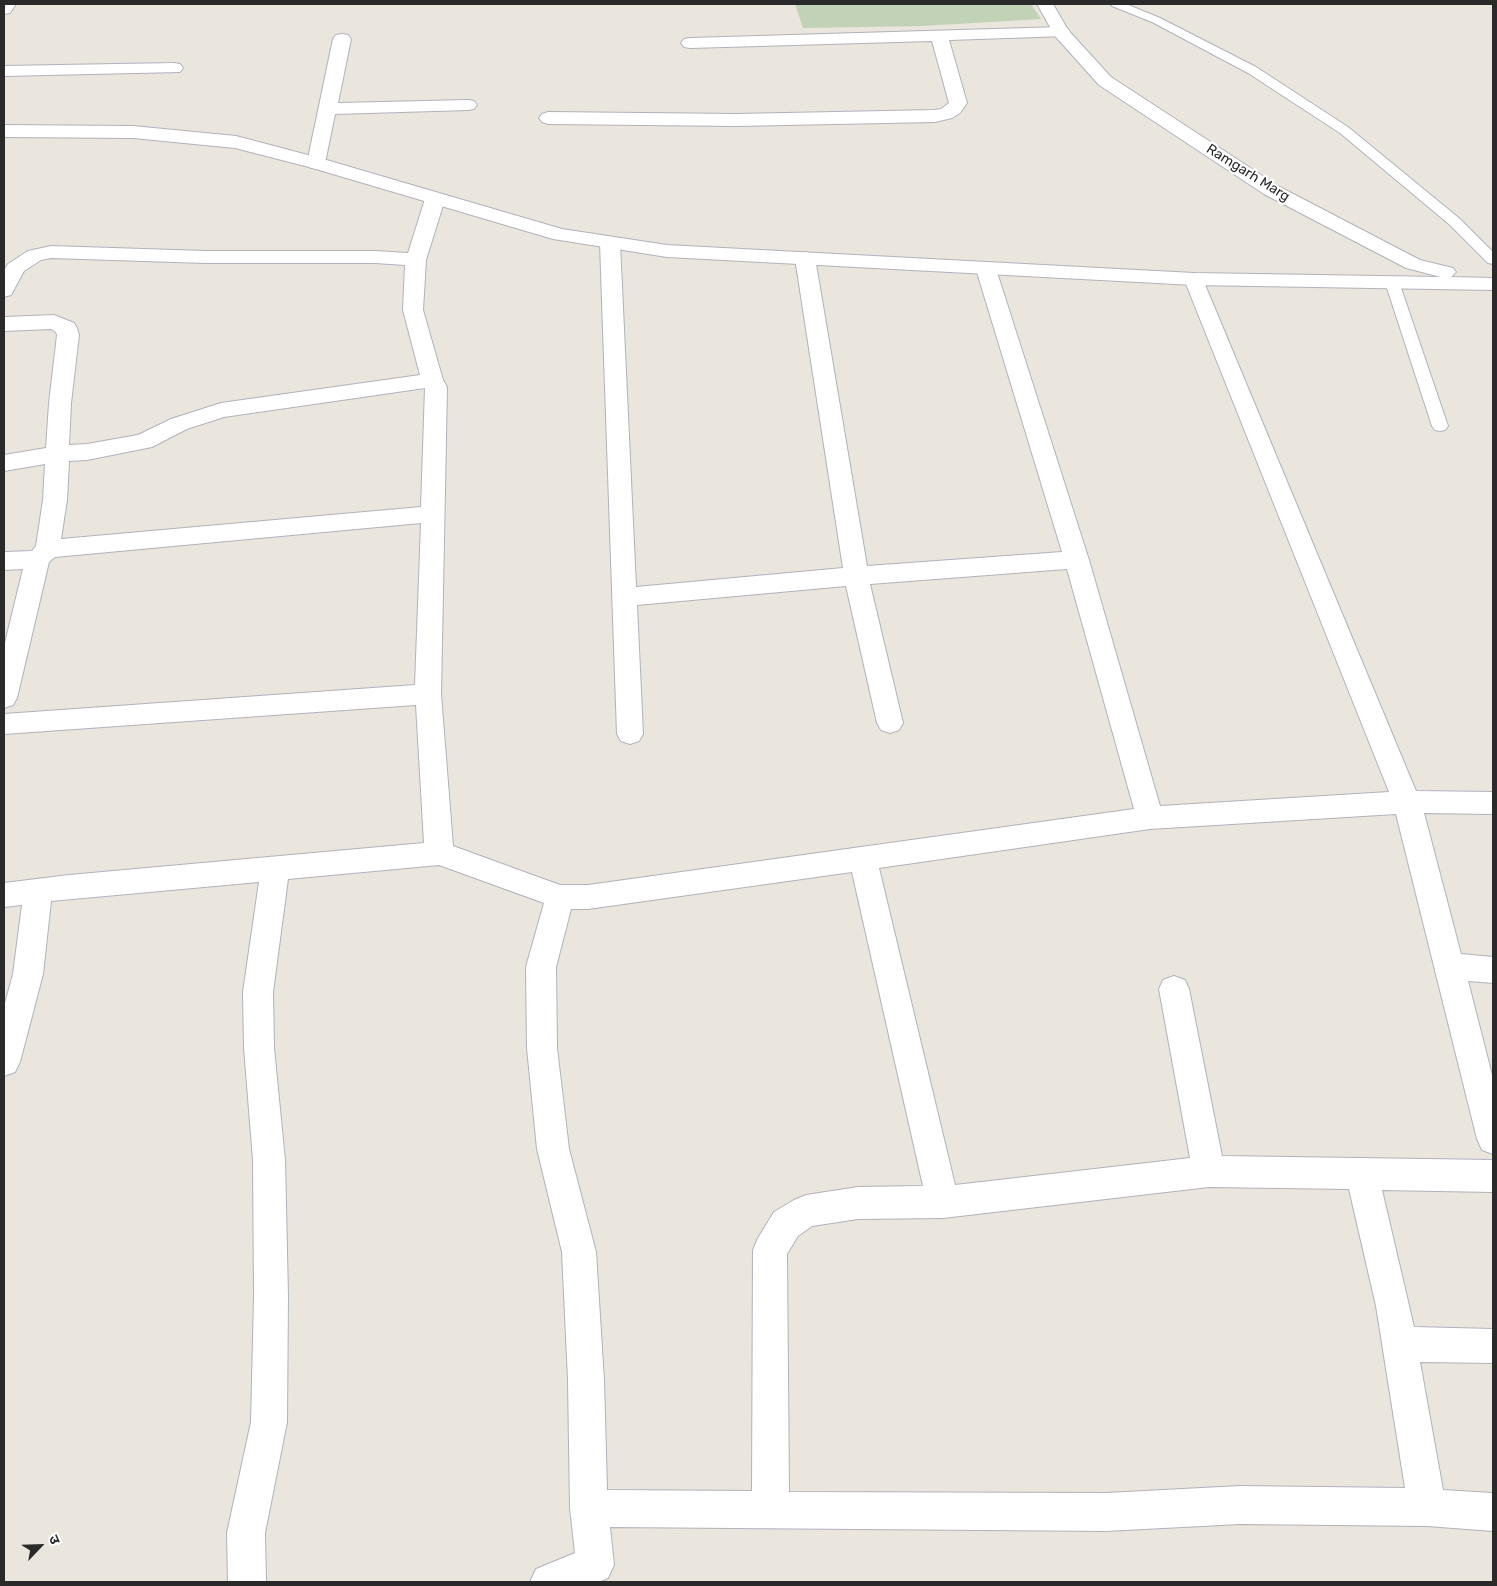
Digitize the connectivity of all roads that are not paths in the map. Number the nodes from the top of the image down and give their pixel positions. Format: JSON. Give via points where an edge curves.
{"nodes":[{"id":1,"x":8,"y":4,"type":"edge"},
{"id":2,"x":1045,"y":4,"type":"edge"},
{"id":3,"x":1116,"y":4,"type":"edge"},
{"id":4,"x":4,"y":9,"type":"edge"},
{"id":5,"x":1061,"y":32,"type":"junction"},
{"id":6,"x":939,"y":35,"type":"junction"},
{"id":7,"x":342,"y":39,"type":"dead end"},
{"id":8,"x":690,"y":43,"type":"dead end"},
{"id":9,"x":174,"y":68,"type":"dead end"},
{"id":10,"x":4,"y":71,"type":"edge"},
{"id":11,"x":468,"y":105,"type":"dead end"},
{"id":12,"x":328,"y":109,"type":"junction"},
{"id":13,"x":548,"y":118,"type":"dead end"},
{"id":14,"x":4,"y":131,"type":"edge"},
{"id":15,"x":316,"y":162,"type":"junction"},
{"id":16,"x":435,"y":199,"type":"junction"},
{"id":17,"x":610,"y":244,"type":"junction"},
{"id":18,"x":805,"y":258,"type":"junction"},
{"id":19,"x":416,"y":260,"type":"junction"},
{"id":20,"x":1493,"y":260,"type":"edge"},
{"id":21,"x":986,"y":269,"type":"junction"},
{"id":22,"x":1194,"y":279,"type":"junction"},
{"id":23,"x":1392,"y":282,"type":"junction"},
{"id":24,"x":1492,"y":284,"type":"edge"},
{"id":25,"x":4,"y":291,"type":"edge"},
{"id":26,"x":4,"y":324,"type":"edge"},
{"id":27,"x":432,"y":380,"type":"junction"},
{"id":28,"x":1440,"y":426,"type":"dead end"},
{"id":29,"x":57,"y":454,"type":"junction"},
{"id":30,"x":4,"y":463,"type":"edge"},
{"id":31,"x":433,"y":514,"type":"junction"},
{"id":32,"x":43,"y":554,"type":"junction"},
{"id":33,"x":1077,"y":560,"type":"junction"},
{"id":34,"x":4,"y":561,"type":"edge"},
{"id":35,"x":856,"y":576,"type":"junction"},
{"id":36,"x":624,"y":597,"type":"junction"},
{"id":37,"x":428,"y":694,"type":"junction"},
{"id":38,"x":4,"y":698,"type":"edge"},
{"id":39,"x":890,"y":723,"type":"dead end"},
{"id":40,"x":4,"y":724,"type":"edge"},
{"id":41,"x":630,"y":734,"type":"dead end"},
{"id":42,"x":1406,"y":802,"type":"junction"},
{"id":43,"x":1493,"y":803,"type":"edge"},
{"id":44,"x":1150,"y":818,"type":"junction"},
{"id":45,"x":438,"y":853,"type":"junction"},
{"id":46,"x":863,"y":859,"type":"junction"},
{"id":47,"x":275,"y":868,"type":"junction"},
{"id":48,"x":38,"y":891,"type":"junction"},
{"id":49,"x":4,"y":896,"type":"edge"},
{"id":50,"x":560,"y":897,"type":"junction"},
{"id":51,"x":1449,"y":966,"type":"junction"},
{"id":52,"x":1493,"y":970,"type":"edge"},
{"id":53,"x":1174,"y":989,"type":"dead end"},
{"id":54,"x":4,"y":1062,"type":"edge"},
{"id":55,"x":1493,"y":1139,"type":"edge"},
{"id":56,"x":1209,"y":1171,"type":"junction"},
{"id":57,"x":1362,"y":1174,"type":"junction"},
{"id":58,"x":1493,"y":1176,"type":"edge"},
{"id":59,"x":943,"y":1202,"type":"junction"},
{"id":60,"x":1400,"y":1344,"type":"junction"},
{"id":61,"x":1493,"y":1346,"type":"edge"},
{"id":62,"x":1427,"y":1507,"type":"junction"},
{"id":63,"x":589,"y":1508,"type":"junction"},
{"id":64,"x":771,"y":1510,"type":"junction"},
{"id":65,"x":1493,"y":1512,"type":"edge"},
{"id":66,"x":247,"y":1582,"type":"edge"},
{"id":67,"x":549,"y":1582,"type":"edge"}],
"edges":[{"from":1,"to":4,"type":"street"},
{"from":2,"to":5,"type":"street","name":"Ramgarh Marg"},
{"from":3,"to":20,"type":"lane","via":[[1156,20],[1252,70],[1344,130],[1454,222]]},
{"from":5,"to":6,"type":"street"},
{"from":5,"to":24,"type":"street","name":"Ramgarh Marg","via":[[1106,81],[1271,190],[1413,264]]},
{"from":6,"to":8,"type":"street"},
{"from":6,"to":13,"type":"street","via":[[958,103],[946,114],[726,120]]},
{"from":7,"to":12,"type":"street"},
{"from":9,"to":10,"type":"street"},
{"from":11,"to":12,"type":"street"},
{"from":12,"to":15,"type":"street"},
{"from":14,"to":15,"type":"street","via":[[189,136],[236,142]]},
{"from":15,"to":16,"type":"street"},
{"from":16,"to":17,"type":"street","via":[[560,235]]},
{"from":16,"to":19,"type":"street"},
{"from":17,"to":18,"type":"street","via":[[667,251]]},
{"from":17,"to":36,"type":"street"},
{"from":18,"to":21,"type":"street"},
{"from":18,"to":35,"type":"street"},
{"from":19,"to":25,"type":"street","via":[[51,252],[35,255],[14,268]]},
{"from":19,"to":27,"type":"street","via":[[413,310]]},
{"from":21,"to":22,"type":"street"},
{"from":21,"to":33,"type":"street"},
{"from":22,"to":23,"type":"street"},
{"from":22,"to":42,"type":"street"},
{"from":23,"to":24,"type":"street"},
{"from":23,"to":28,"type":"lane"},
{"from":26,"to":29,"type":"street","via":[[54,322],[66,328]]},
{"from":27,"to":29,"type":"street","via":[[221,410],[179,424],[144,442]]},
{"from":27,"to":31,"type":"street","via":[[436,387]]},
{"from":29,"to":30,"type":"street"},
{"from":29,"to":32,"type":"street","via":[[55,500]]},
{"from":31,"to":32,"type":"street"},
{"from":31,"to":37,"type":"street"},
{"from":32,"to":34,"type":"street"},
{"from":32,"to":38,"type":"street"},
{"from":33,"to":35,"type":"street"},
{"from":33,"to":44,"type":"street"},
{"from":35,"to":36,"type":"street"},
{"from":35,"to":39,"type":"street"},
{"from":36,"to":41,"type":"street"},
{"from":37,"to":40,"type":"street"},
{"from":37,"to":45,"type":"street"},
{"from":42,"to":43,"type":"street"},
{"from":42,"to":44,"type":"street"},
{"from":42,"to":51,"type":"street"},
{"from":44,"to":46,"type":"street"},
{"from":45,"to":47,"type":"street"},
{"from":45,"to":50,"type":"street"},
{"from":46,"to":50,"type":"street","via":[[588,897]]},
{"from":46,"to":59,"type":"street"},
{"from":47,"to":48,"type":"street"},
{"from":47,"to":66,"type":"street","via":[[258,992],[269,1170],[269,1422],[246,1533]]},
{"from":48,"to":49,"type":"street"},
{"from":48,"to":54,"type":"street","via":[[28,974]]},
{"from":50,"to":63,"type":"street","via":[[541,967],[542,1048],[553,1149],[579,1252]]},
{"from":51,"to":52,"type":"street"},
{"from":51,"to":55,"type":"street"},
{"from":53,"to":56,"type":"street"},
{"from":56,"to":57,"type":"street"},
{"from":56,"to":59,"type":"street"},
{"from":57,"to":58,"type":"street"},
{"from":57,"to":60,"type":"street"},
{"from":59,"to":64,"type":"street","via":[[858,1203],[806,1211],[786,1224],[770,1250]]},
{"from":60,"to":61,"type":"street"},
{"from":60,"to":62,"type":"street"},
{"from":62,"to":64,"type":"street","via":[[1240,1505],[1106,1512]]},
{"from":62,"to":65,"type":"street"},
{"from":63,"to":64,"type":"street"},
{"from":63,"to":67,"type":"street","via":[[595,1565]]}]}
